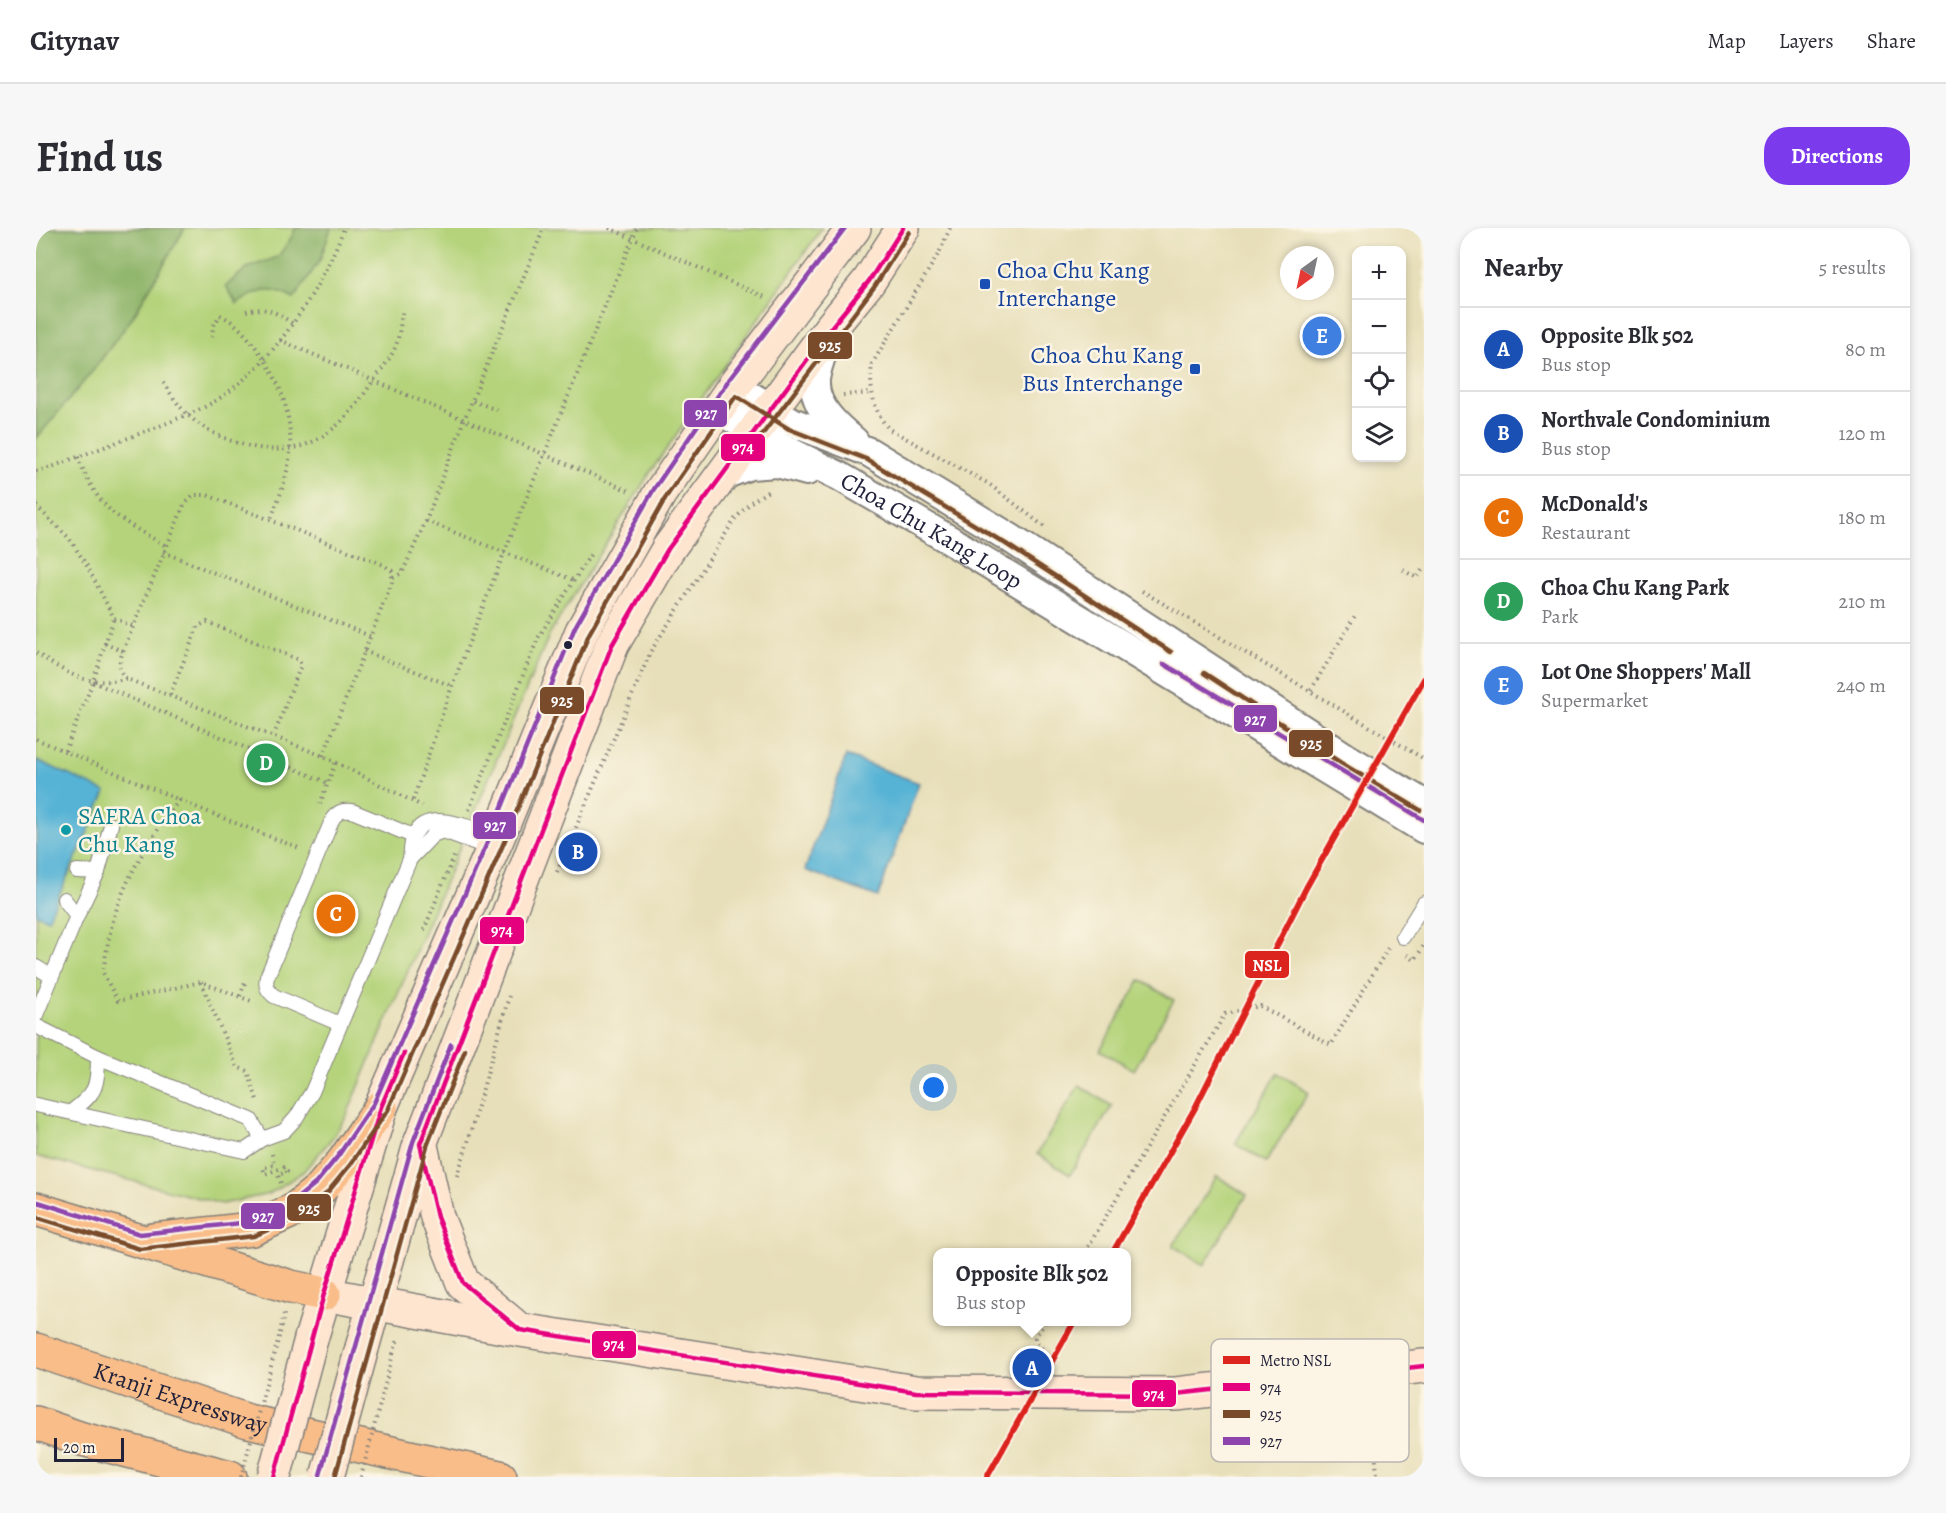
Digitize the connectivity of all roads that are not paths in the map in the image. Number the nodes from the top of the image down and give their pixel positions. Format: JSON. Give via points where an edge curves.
{"nodes":[{"id":1,"x":854,"y":228,"type":"edge"},
{"id":2,"x":903,"y":228,"type":"edge"},
{"id":3,"x":830,"y":330,"type":"junction"},
{"id":4,"x":726,"y":397,"type":"junction"},
{"id":5,"x":763,"y":420,"type":"junction"},
{"id":6,"x":868,"y":452,"type":"junction"},
{"id":7,"x":721,"y":476,"type":"junction"},
{"id":8,"x":839,"y":476,"type":"junction"},
{"id":9,"x":1157,"y":634,"type":"junction"},
{"id":10,"x":1141,"y":658,"type":"junction"},
{"id":11,"x":1424,"y":804,"type":"edge"},
{"id":12,"x":111,"y":825,"type":"dead end"},
{"id":13,"x":1424,"y":829,"type":"edge"},
{"id":14,"x":413,"y":836,"type":"junction"},
{"id":15,"x":495,"y":843,"type":"junction"},
{"id":16,"x":410,"y":859,"type":"junction"},
{"id":17,"x":77,"y":871,"type":"dead end"},
{"id":18,"x":98,"y":872,"type":"junction"},
{"id":19,"x":64,"y":899,"type":"dead end"},
{"id":20,"x":1424,"y":903,"type":"edge"},
{"id":21,"x":77,"y":916,"type":"junction"},
{"id":22,"x":1403,"y":937,"type":"dead end"},
{"id":23,"x":36,"y":967,"type":"edge"},
{"id":24,"x":51,"y":976,"type":"junction"},
{"id":25,"x":36,"y":1015,"type":"edge"},
{"id":26,"x":340,"y":1024,"type":"junction"},
{"id":27,"x":36,"y":1026,"type":"edge"},
{"id":28,"x":98,"y":1057,"type":"junction"},
{"id":29,"x":36,"y":1105,"type":"edge"},
{"id":30,"x":381,"y":1107,"type":"junction"},
{"id":31,"x":51,"y":1109,"type":"junction"},
{"id":32,"x":71,"y":1112,"type":"junction"},
{"id":33,"x":36,"y":1113,"type":"edge"},
{"id":34,"x":265,"y":1138,"type":"junction"},
{"id":35,"x":420,"y":1144,"type":"junction"},
{"id":36,"x":36,"y":1209,"type":"edge"},
{"id":37,"x":140,"y":1242,"type":"junction"},
{"id":38,"x":324,"y":1294,"type":"junction"},
{"id":39,"x":374,"y":1304,"type":"junction"},
{"id":40,"x":520,"y":1330,"type":"junction"},
{"id":41,"x":36,"y":1350,"type":"edge"},
{"id":42,"x":1424,"y":1366,"type":"edge"},
{"id":43,"x":1409,"y":1368,"type":"edge"},
{"id":44,"x":1211,"y":1390,"type":"edge"},
{"id":45,"x":36,"y":1423,"type":"edge"},
{"id":46,"x":230,"y":1477,"type":"edge"},
{"id":47,"x":274,"y":1477,"type":"edge"},
{"id":48,"x":327,"y":1477,"type":"edge"},
{"id":49,"x":500,"y":1477,"type":"edge"}],
"edges":[{"from":1,"to":4,"type":"main road"},
{"from":2,"to":3,"type":"main road","via":[[869,281]]},
{"from":3,"to":5,"type":"main road"},
{"from":3,"to":6,"type":"street","via":[[814,383],[818,397],[832,423]]},
{"from":4,"to":5,"type":"street","name":"Choa Chu Kang Loop"},
{"from":4,"to":15,"type":"main road","via":[[660,493],[582,632]]},
{"from":5,"to":6,"type":"street","name":"Choa Chu Kang Loop","via":[[792,422]]},
{"from":5,"to":7,"type":"main road"},
{"from":5,"to":8,"type":"street","name":"Choa Chu Kang Loop","via":[[778,446]]},
{"from":6,"to":9,"type":"street","name":"Choa Chu Kang Loop"},
{"from":7,"to":8,"type":"street","via":[[750,465],[777,464]]},
{"from":7,"to":35,"type":"main road","via":[[668,549],[612,645]]},
{"from":8,"to":10,"type":"street","name":"Choa Chu Kang Loop"},
{"from":9,"to":10,"type":"street"},
{"from":9,"to":11,"type":"street","name":"Choa Chu Kang Loop"},
{"from":10,"to":13,"type":"street","name":"Choa Chu Kang Loop"},
{"from":12,"to":18,"type":"lane"},
{"from":14,"to":15,"type":"lane","via":[[420,826],[444,820]]},
{"from":14,"to":16,"type":"lane"},
{"from":14,"to":26,"type":"lane","via":[[352,811],[338,812],[267,977],[266,984],[274,996]]},
{"from":15,"to":16,"type":"lane","via":[[443,831],[434,834]]},
{"from":15,"to":30,"type":"main road"},
{"from":16,"to":26,"type":"lane"},
{"from":17,"to":18,"type":"lane"},
{"from":18,"to":21,"type":"lane"},
{"from":19,"to":21,"type":"lane"},
{"from":20,"to":22,"type":"lane"},
{"from":21,"to":24,"type":"lane"},
{"from":23,"to":24,"type":"lane"},
{"from":24,"to":25,"type":"lane"},
{"from":26,"to":34,"type":"lane","via":[[312,1092],[296,1118],[284,1131]]},
{"from":27,"to":28,"type":"lane"},
{"from":28,"to":32,"type":"lane","via":[[98,1078],[90,1098]]},
{"from":28,"to":34,"type":"lane","via":[[251,1120]]},
{"from":29,"to":31,"type":"lane"},
{"from":30,"to":37,"type":"highway","via":[[344,1161],[321,1188],[294,1210],[252,1229]]},
{"from":30,"to":38,"type":"main road"},
{"from":31,"to":32,"type":"lane"},
{"from":31,"to":33,"type":"lane"},
{"from":32,"to":34,"type":"lane","via":[[244,1150]]},
{"from":35,"to":39,"type":"main road"},
{"from":35,"to":40,"type":"main road","via":[[437,1217],[463,1283]]},
{"from":36,"to":37,"type":"highway"},
{"from":37,"to":38,"type":"highway"},
{"from":38,"to":39,"type":"main road"},
{"from":38,"to":47,"type":"main road","bridge":true},
{"from":39,"to":40,"type":"main road"},
{"from":39,"to":48,"type":"main road","bridge":true},
{"from":40,"to":44,"type":"main road","via":[[916,1392],[1176,1394]]},
{"from":41,"to":49,"type":"highway","name":"Kranji Expressway","via":[[248,1421]]},
{"from":42,"to":43,"type":"main road"},
{"from":45,"to":46,"type":"highway","via":[[82,1439]]}]}
